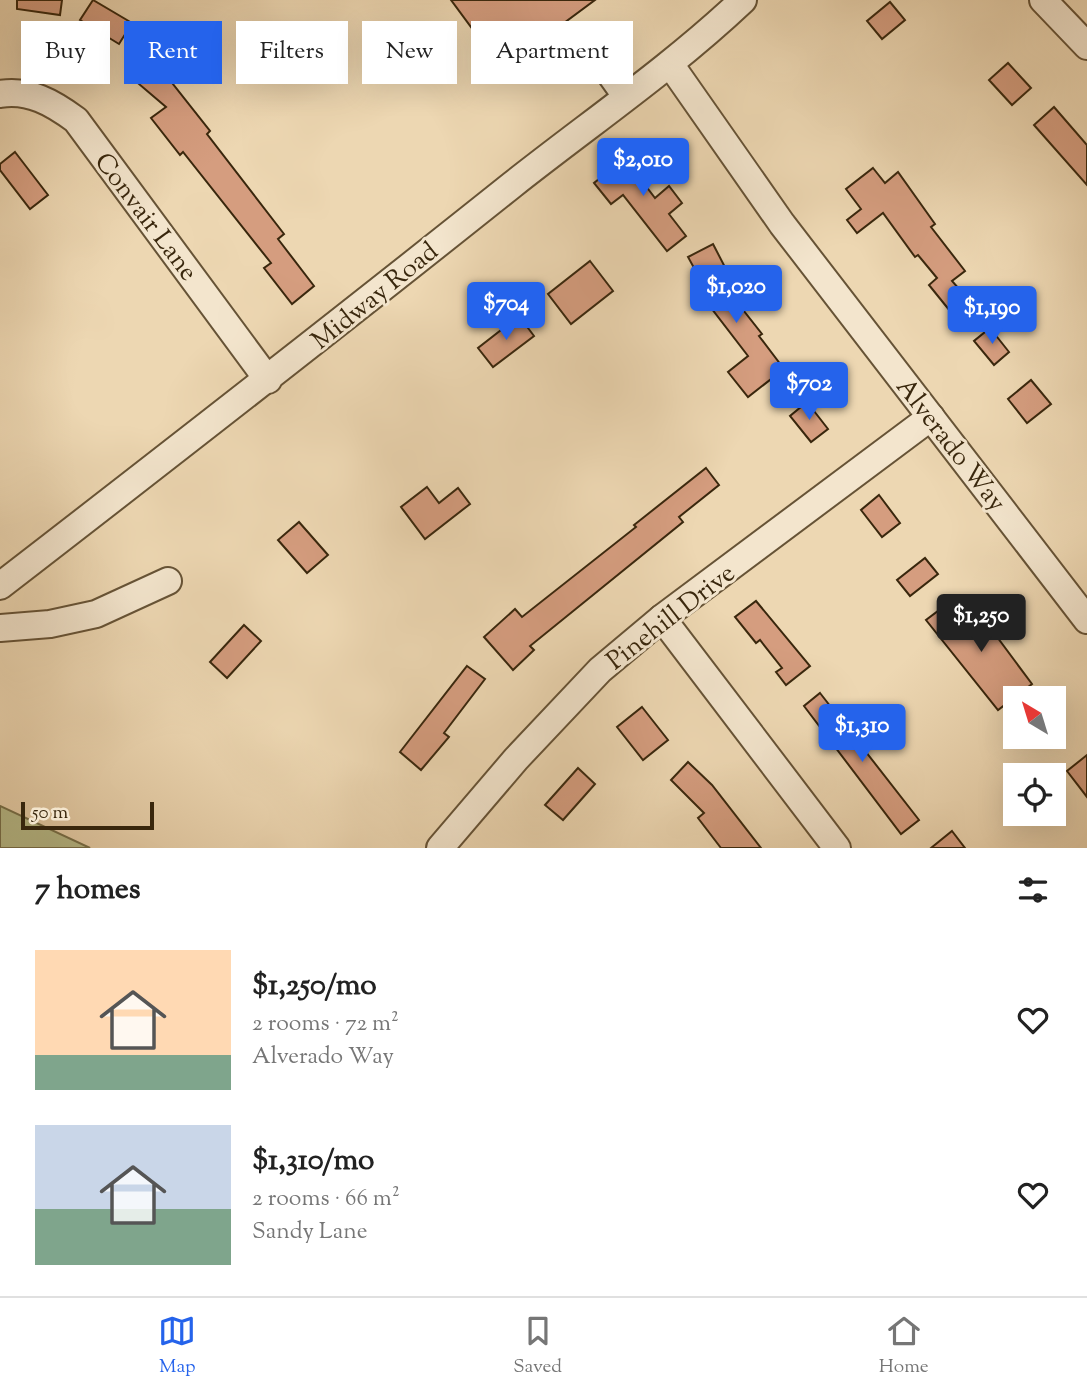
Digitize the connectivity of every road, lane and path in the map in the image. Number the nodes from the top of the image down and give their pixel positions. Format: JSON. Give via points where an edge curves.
{"nodes":[{"id":1,"x":743,"y":0,"type":"edge"},
{"id":2,"x":1043,"y":0,"type":"edge"},
{"id":3,"x":1087,"y":46,"type":"edge"},
{"id":4,"x":670,"y":64,"type":"junction"},
{"id":5,"x":617,"y":84,"type":"edge"},
{"id":6,"x":0,"y":94,"type":"edge"},
{"id":7,"x":626,"y":96,"type":"junction"},
{"id":8,"x":268,"y":380,"type":"junction"},
{"id":9,"x":931,"y":417,"type":"junction"},
{"id":10,"x":169,"y":581,"type":"dead end"},
{"id":11,"x":0,"y":586,"type":"edge"},
{"id":12,"x":662,"y":618,"type":"junction"},
{"id":13,"x":1087,"y":620,"type":"edge"},
{"id":14,"x":0,"y":628,"type":"edge"},
{"id":15,"x":440,"y":848,"type":"edge"},
{"id":16,"x":837,"y":848,"type":"edge"}],
"edges":[{"from":1,"to":4,"type":"street","name":"Midway Road"},
{"from":2,"to":3,"type":"street"},
{"from":4,"to":7,"type":"street","name":"Midway Road"},
{"from":4,"to":9,"type":"street","name":"Alverado Way","via":[[782,224]]},
{"from":5,"to":7,"type":"street"},
{"from":6,"to":8,"type":"street","name":"Convair Lane","via":[[33,95],[76,120]]},
{"from":7,"to":8,"type":"street","name":"Midway Road"},
{"from":8,"to":11,"type":"street","name":"Midway Road"},
{"from":9,"to":12,"type":"street","name":"Pinehill Drive"},
{"from":9,"to":13,"type":"street","name":"Alverado Way"},
{"from":10,"to":14,"type":"street","via":[[96,614]]},
{"from":12,"to":15,"type":"street","name":"Pinehill Drive","via":[[600,670]]},
{"from":12,"to":16,"type":"street"}]}
